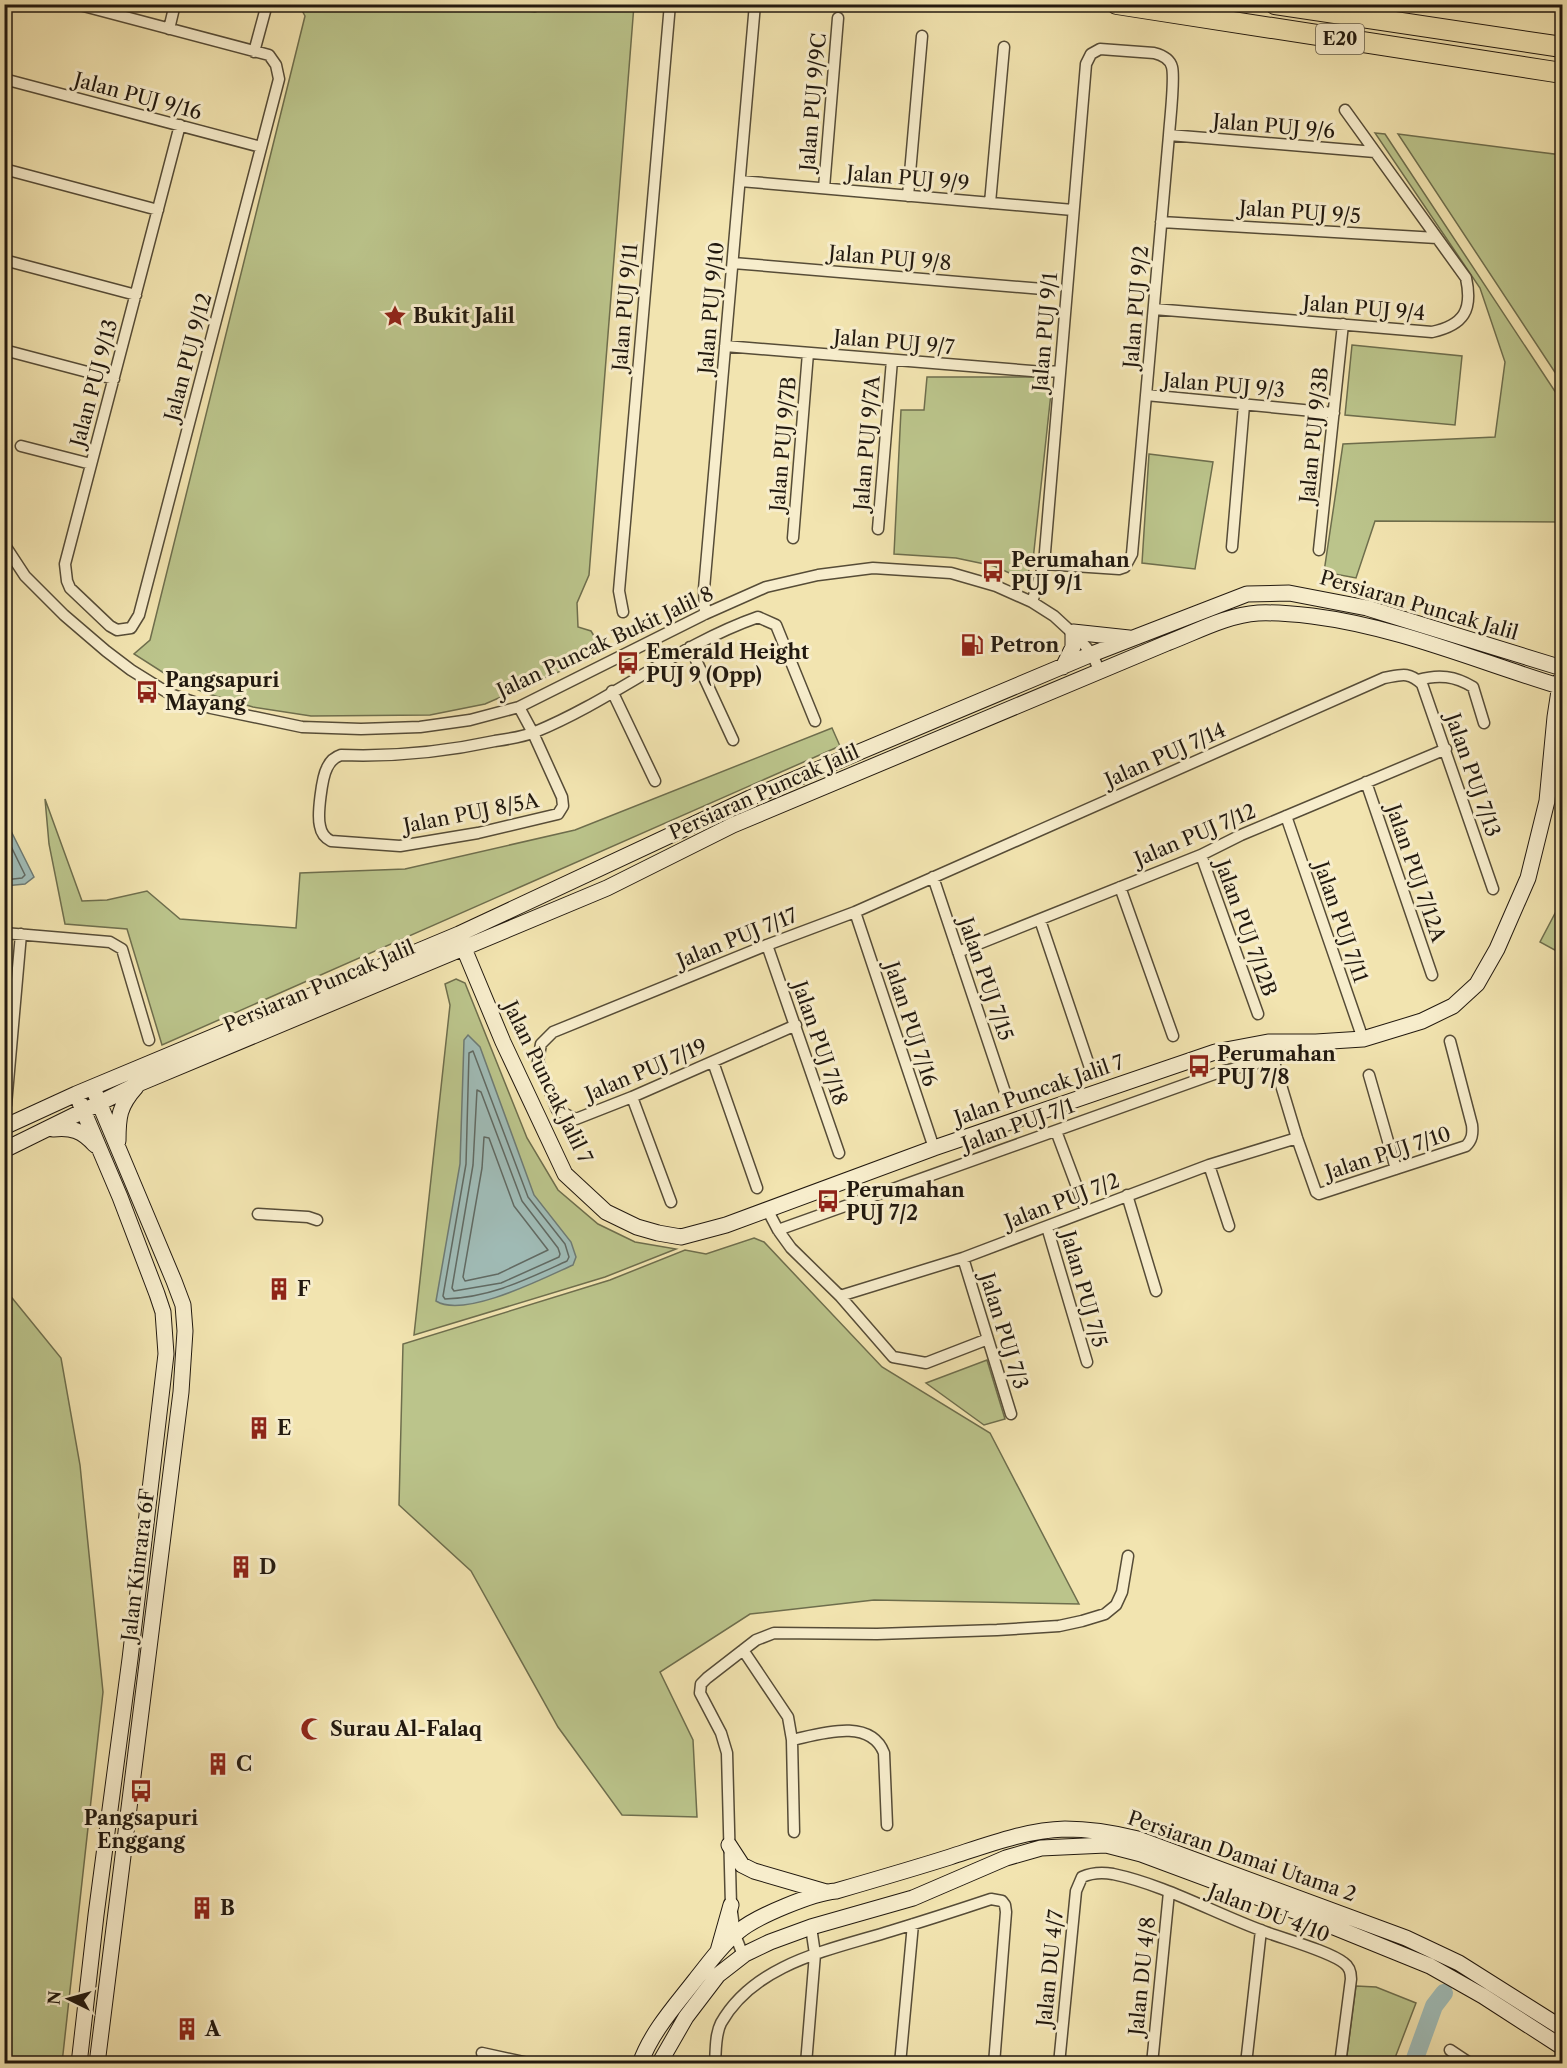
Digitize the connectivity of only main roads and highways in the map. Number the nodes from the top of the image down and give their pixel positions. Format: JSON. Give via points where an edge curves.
{"nodes":[{"id":1,"x":1117,"y":4,"type":"edge"},
{"id":2,"x":1275,"y":4,"type":"edge"},
{"id":3,"x":1563,"y":48,"type":"edge"},
{"id":4,"x":1563,"y":73,"type":"edge"},
{"id":5,"x":1132,"y":639,"type":"junction"},
{"id":6,"x":1062,"y":667,"type":"junction"},
{"id":7,"x":1534,"y":678,"type":"junction"},
{"id":8,"x":1562,"y":678,"type":"edge"},
{"id":9,"x":1559,"y":712,"type":"edge"},
{"id":10,"x":461,"y":941,"type":"junction"},
{"id":11,"x":138,"y":1084,"type":"junction"},
{"id":12,"x":92,"y":1088,"type":"junction"},
{"id":13,"x":76,"y":1094,"type":"junction"},
{"id":14,"x":98,"y":1103,"type":"junction"},
{"id":15,"x":83,"y":1110,"type":"junction"},
{"id":16,"x":4,"y":1127,"type":"edge"},
{"id":17,"x":48,"y":1130,"type":"junction"},
{"id":18,"x":118,"y":1148,"type":"junction"},
{"id":19,"x":4,"y":1150,"type":"edge"},
{"id":20,"x":101,"y":1152,"type":"junction"},
{"id":21,"x":150,"y":1483,"type":"junction"},
{"id":22,"x":170,"y":1485,"type":"junction"},
{"id":23,"x":729,"y":1845,"type":"road end"},
{"id":24,"x":825,"y":1892,"type":"junction"},
{"id":25,"x":731,"y":1905,"type":"road end"},
{"id":26,"x":98,"y":1906,"type":"junction"},
{"id":27,"x":116,"y":1908,"type":"junction"},
{"id":28,"x":718,"y":1951,"type":"junction"},
{"id":29,"x":1563,"y":2028,"type":"edge"},
{"id":30,"x":1563,"y":2047,"type":"edge"},
{"id":31,"x":640,"y":2061,"type":"edge"},
{"id":32,"x":79,"y":2064,"type":"edge"},
{"id":33,"x":97,"y":2064,"type":"edge"},
{"id":34,"x":659,"y":2064,"type":"edge"}],
"edges":[{"from":1,"to":4,"type":"highway","number":"E20"},
{"from":2,"to":3,"type":"highway","number":"E20"},
{"from":5,"to":6,"type":"main road","name":"Persiaran Puncak Jalil"},
{"from":5,"to":6,"type":"main road","via":[[1073,632],[1070,654]]},
{"from":5,"to":8,"type":"main road","name":"Persiaran Puncak Jalil","via":[[1246,594],[1289,593],[1367,608]]},
{"from":6,"to":10,"type":"main road","name":"Persiaran Puncak Jalil","via":[[750,798]]},
{"from":7,"to":8,"type":"main road","name":"Persiaran Puncak Jalil"},
{"from":7,"to":9,"type":"main road"},
{"from":7,"to":10,"type":"main road","name":"Persiaran Puncak Jalil","via":[[1409,637],[1339,620],[1287,613],[1237,616],[733,825],[607,888]]},
{"from":8,"to":9,"type":"main road","name":"Jalan Puncak Jalil 7"},
{"from":9,"to":10,"type":"main road","name":"Jalan Puncak Jalil 7","via":[[1547,801],[1528,878],[1477,984],[1453,1006],[1422,1021],[1363,1039],[1268,1042],[1215,1052],[934,1148],[726,1226],[681,1237],[637,1227],[606,1212],[565,1174]]},
{"from":10,"to":11,"type":"main road","name":"Persiaran Puncak Jalil"},
{"from":10,"to":12,"type":"main road","name":"Persiaran Puncak Jalil"},
{"from":11,"to":14,"type":"main road","name":"Persiaran Puncak Jalil"},
{"from":11,"to":18,"type":"main road","via":[[121,1108]]},
{"from":12,"to":13,"type":"main road","name":"Persiaran Puncak Jalil"},
{"from":12,"to":14,"type":"main road","name":"Jalan Kinrara 6F"},
{"from":13,"to":15,"type":"main road","name":"Jalan Kinrara 6F"},
{"from":13,"to":16,"type":"main road","name":"Persiaran Puncak Jalil"},
{"from":14,"to":15,"type":"main road","name":"Persiaran Puncak Jalil"},
{"from":14,"to":18,"type":"main road","name":"Jalan Kinrara 6F"},
{"from":15,"to":17,"type":"main road","name":"Persiaran Puncak Jalil"},
{"from":15,"to":20,"type":"main road","name":"Jalan Kinrara 6F"},
{"from":17,"to":19,"type":"main road","name":"Persiaran Puncak Jalil"},
{"from":17,"to":20,"type":"main road","via":[[68,1127],[78,1131]]},
{"from":18,"to":22,"type":"main road","name":"Jalan Kinrara 6F","via":[[183,1305],[181,1392]]},
{"from":20,"to":21,"type":"main road","name":"Jalan Kinrara 6F","via":[[163,1312],[166,1354]]},
{"from":21,"to":22,"type":"main road"},
{"from":21,"to":26,"type":"main road","name":"Jalan Kinrara 6F"},
{"from":22,"to":27,"type":"main road","name":"Jalan Kinrara 6F"},
{"from":23,"to":24,"type":"main road","via":[[742,1865],[754,1871]]},
{"from":24,"to":28,"type":"main road","name":"Persiaran Damai Utama 2","via":[[767,1915],[739,1931]]},
{"from":24,"to":29,"type":"main road","name":"Persiaran Damai Utama 2","via":[[1030,1834],[1066,1829],[1121,1834],[1406,1938],[1459,1963]]},
{"from":25,"to":28,"type":"main road"},
{"from":26,"to":27,"type":"main road"},
{"from":26,"to":32,"type":"main road","name":"Jalan Kinrara 6F"},
{"from":27,"to":33,"type":"main road","name":"Jalan Kinrara 6F"},
{"from":28,"to":31,"type":"main road","name":"Persiaran Damai Utama 2","via":[[668,2015]]},
{"from":30,"to":34,"type":"main road","name":"Persiaran Damai Utama 2","via":[[1430,1966],[1141,1854],[1106,1845],[1072,1845],[1006,1857],[913,1898],[805,1930],[743,1956],[718,1975],[699,1999]]}]}
